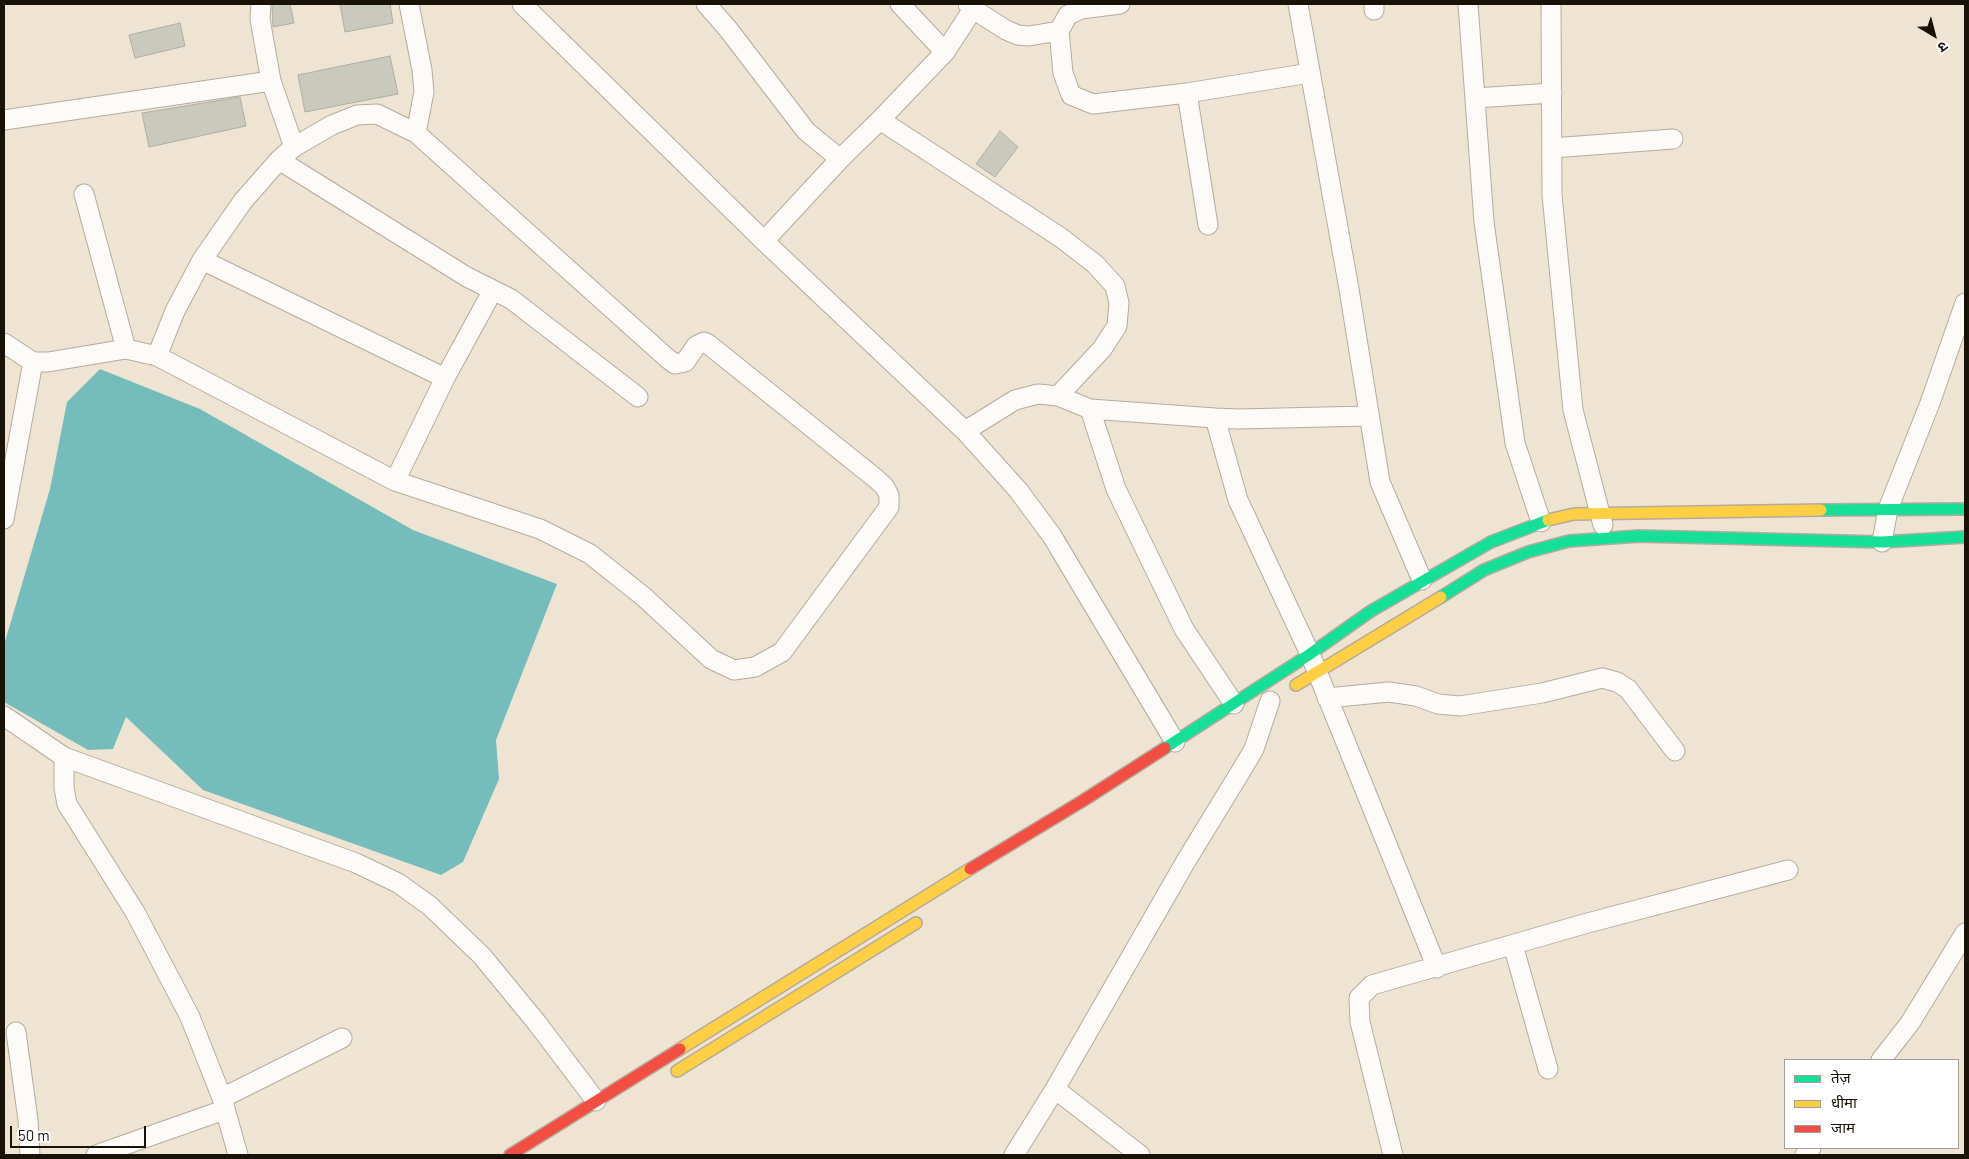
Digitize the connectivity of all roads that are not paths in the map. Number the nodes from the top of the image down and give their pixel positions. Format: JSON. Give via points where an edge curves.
{"nodes":[{"id":1,"x":261,"y":4,"type":"edge"},
{"id":2,"x":409,"y":4,"type":"edge"},
{"id":3,"x":522,"y":4,"type":"edge"},
{"id":4,"x":706,"y":4,"type":"edge"},
{"id":5,"x":900,"y":4,"type":"edge"},
{"id":6,"x":1120,"y":4,"type":"edge"},
{"id":7,"x":1298,"y":4,"type":"edge"},
{"id":8,"x":1468,"y":4,"type":"edge"},
{"id":9,"x":1551,"y":4,"type":"edge"},
{"id":10,"x":970,"y":6,"type":"edge"},
{"id":11,"x":1058,"y":31,"type":"junction"},
{"id":12,"x":945,"y":52,"type":"junction"},
{"id":13,"x":1310,"y":73,"type":"junction"},
{"id":14,"x":271,"y":81,"type":"junction"},
{"id":15,"x":1187,"y":93,"type":"junction"},
{"id":16,"x":1552,"y":93,"type":"junction"},
{"id":17,"x":1475,"y":98,"type":"junction"},
{"id":18,"x":4,"y":120,"type":"edge"},
{"id":19,"x":880,"y":120,"type":"junction"},
{"id":20,"x":416,"y":133,"type":"junction"},
{"id":21,"x":1673,"y":139,"type":"dead end"},
{"id":22,"x":294,"y":147,"type":"junction"},
{"id":23,"x":1552,"y":148,"type":"junction"},
{"id":24,"x":840,"y":159,"type":"junction"},
{"id":25,"x":279,"y":160,"type":"junction"},
{"id":26,"x":84,"y":194,"type":"dead end"},
{"id":27,"x":1208,"y":225,"type":"dead end"},
{"id":28,"x":764,"y":241,"type":"junction"},
{"id":29,"x":202,"y":260,"type":"junction"},
{"id":30,"x":493,"y":290,"type":"junction"},
{"id":31,"x":1965,"y":303,"type":"edge"},
{"id":32,"x":4,"y":343,"type":"edge"},
{"id":33,"x":126,"y":349,"type":"junction"},
{"id":34,"x":157,"y":356,"type":"junction"},
{"id":35,"x":33,"y":362,"type":"junction"},
{"id":36,"x":445,"y":378,"type":"junction"},
{"id":37,"x":1058,"y":396,"type":"junction"},
{"id":38,"x":638,"y":397,"type":"dead end"},
{"id":39,"x":1090,"y":409,"type":"junction"},
{"id":40,"x":1368,"y":416,"type":"junction"},
{"id":41,"x":1214,"y":418,"type":"junction"},
{"id":42,"x":965,"y":430,"type":"junction"},
{"id":43,"x":395,"y":481,"type":"junction"},
{"id":44,"x":1888,"y":509,"type":"junction"},
{"id":45,"x":1965,"y":509,"type":"edge"},
{"id":46,"x":1600,"y":514,"type":"junction"},
{"id":47,"x":4,"y":519,"type":"edge"},
{"id":48,"x":1540,"y":522,"type":"junction"},
{"id":49,"x":1606,"y":537,"type":"junction"},
{"id":50,"x":1965,"y":537,"type":"edge"},
{"id":51,"x":1882,"y":542,"type":"junction"},
{"id":52,"x":1422,"y":580,"type":"junction"},
{"id":53,"x":1313,"y":663,"type":"junction"},
{"id":54,"x":1278,"y":696,"type":"junction"},
{"id":55,"x":1327,"y":698,"type":"junction"},
{"id":56,"x":1234,"y":704,"type":"junction"},
{"id":57,"x":1254,"y":711,"type":"dead end"},
{"id":58,"x":4,"y":716,"type":"edge"},
{"id":59,"x":1175,"y":742,"type":"junction"},
{"id":60,"x":1675,"y":751,"type":"dead end"},
{"id":61,"x":64,"y":757,"type":"junction"},
{"id":62,"x":1788,"y":870,"type":"dead end"},
{"id":63,"x":929,"y":915,"type":"dead end"},
{"id":64,"x":1965,"y":933,"type":"edge"},
{"id":65,"x":1513,"y":945,"type":"junction"},
{"id":66,"x":1437,"y":968,"type":"junction"},
{"id":67,"x":16,"y":1032,"type":"dead end"},
{"id":68,"x":342,"y":1038,"type":"dead end"},
{"id":69,"x":1882,"y":1059,"type":"edge"},
{"id":70,"x":1548,"y":1069,"type":"dead end"},
{"id":71,"x":668,"y":1076,"type":"dead end"},
{"id":72,"x":1055,"y":1089,"type":"junction"},
{"id":73,"x":596,"y":1101,"type":"junction"},
{"id":74,"x":223,"y":1104,"type":"junction"},
{"id":75,"x":30,"y":1155,"type":"edge"},
{"id":76,"x":96,"y":1155,"type":"edge"},
{"id":77,"x":238,"y":1155,"type":"edge"},
{"id":78,"x":510,"y":1155,"type":"edge"},
{"id":79,"x":1014,"y":1155,"type":"edge"},
{"id":80,"x":1140,"y":1155,"type":"edge"},
{"id":81,"x":1393,"y":1155,"type":"edge"}],
"edges":[{"from":1,"to":14,"type":"street","via":[[260,19]]},
{"from":2,"to":20,"type":"street","via":[[424,92]]},
{"from":3,"to":28,"type":"street"},
{"from":4,"to":24,"type":"street","via":[[806,131]]},
{"from":5,"to":12,"type":"street"},
{"from":6,"to":11,"type":"street","via":[[1081,9],[1068,15]]},
{"from":7,"to":13,"type":"street"},
{"from":8,"to":17,"type":"street"},
{"from":9,"to":16,"type":"street"},
{"from":10,"to":11,"type":"street","via":[[1018,35]]},
{"from":10,"to":12,"type":"street"},
{"from":11,"to":15,"type":"street","via":[[1062,73],[1071,95],[1093,104]]},
{"from":12,"to":19,"type":"street"},
{"from":13,"to":15,"type":"street"},
{"from":13,"to":40,"type":"street"},
{"from":14,"to":18,"type":"street"},
{"from":14,"to":22,"type":"street"},
{"from":15,"to":27,"type":"street"},
{"from":16,"to":17,"type":"street"},
{"from":16,"to":23,"type":"street"},
{"from":17,"to":48,"type":"street","via":[[1484,222],[1516,443]]},
{"from":19,"to":24,"type":"street"},
{"from":19,"to":37,"type":"street","via":[[1060,237],[1115,286],[1119,303],[1117,326],[1102,349]]},
{"from":20,"to":22,"type":"street","via":[[377,114],[357,116],[332,125]]},
{"from":20,"to":43,"type":"street","via":[[667,358],[675,364],[685,362],[696,346],[704,342],[708,344],[875,478],[889,495],[889,507],[782,652],[755,667],[734,670],[710,659],[644,597],[590,554],[540,529]]},
{"from":21,"to":23,"type":"street"},
{"from":22,"to":25,"type":"street"},
{"from":23,"to":46,"type":"street","via":[[1552,195],[1573,410]]},
{"from":24,"to":28,"type":"street"},
{"from":25,"to":29,"type":"street","via":[[243,201]]},
{"from":25,"to":30,"type":"street"},
{"from":26,"to":33,"type":"street"},
{"from":28,"to":42,"type":"street"},
{"from":29,"to":34,"type":"street"},
{"from":29,"to":36,"type":"street"},
{"from":30,"to":36,"type":"street"},
{"from":30,"to":38,"type":"street","via":[[512,299]]},
{"from":31,"to":44,"type":"street"},
{"from":32,"to":35,"type":"street"},
{"from":33,"to":34,"type":"street"},
{"from":33,"to":35,"type":"street"},
{"from":34,"to":43,"type":"street"},
{"from":35,"to":47,"type":"street"},
{"from":36,"to":43,"type":"street"},
{"from":37,"to":39,"type":"street"},
{"from":37,"to":42,"type":"street","via":[[1038,394],[1015,400]]},
{"from":39,"to":41,"type":"street"},
{"from":39,"to":56,"type":"street","via":[[1116,489],[1180,621]]},
{"from":40,"to":41,"type":"street"},
{"from":40,"to":52,"type":"street","via":[[1380,482]]},
{"from":41,"to":53,"type":"street","via":[[1238,500]]},
{"from":42,"to":59,"type":"street","via":[[1018,490],[1052,536]]},
{"from":44,"to":45,"type":"main road"},
{"from":44,"to":46,"type":"main road"},
{"from":44,"to":51,"type":"street"},
{"from":46,"to":48,"type":"main road","via":[[1574,514]]},
{"from":46,"to":49,"type":"street"},
{"from":48,"to":52,"type":"main road","via":[[1491,542]]},
{"from":49,"to":51,"type":"main road"},
{"from":49,"to":53,"type":"main road","via":[[1569,541],[1528,552],[1484,570]]},
{"from":50,"to":51,"type":"main road"},
{"from":52,"to":53,"type":"main road","via":[[1371,611]]},
{"from":53,"to":54,"type":"main road"},
{"from":53,"to":55,"type":"street"},
{"from":53,"to":56,"type":"main road"},
{"from":54,"to":57,"type":"main road"},
{"from":54,"to":72,"type":"street","via":[[1246,764],[1186,861]]},
{"from":55,"to":60,"type":"street","via":[[1389,692],[1460,706],[1602,678],[1628,689]]},
{"from":55,"to":66,"type":"street"},
{"from":56,"to":59,"type":"main road"},
{"from":58,"to":61,"type":"street"},
{"from":59,"to":73,"type":"main road"},
{"from":61,"to":73,"type":"street","via":[[356,863],[398,883],[430,906],[482,956]]},
{"from":61,"to":74,"type":"street","via":[[67,804],[135,912],[190,1017]]},
{"from":62,"to":65,"type":"street"},
{"from":63,"to":71,"type":"main road"},
{"from":64,"to":69,"type":"street","via":[[1910,1024]]},
{"from":65,"to":66,"type":"street"},
{"from":65,"to":70,"type":"street"},
{"from":66,"to":81,"type":"street","via":[[1372,985],[1359,998],[1360,1022]]},
{"from":67,"to":75,"type":"street"},
{"from":68,"to":74,"type":"street"},
{"from":72,"to":79,"type":"street"},
{"from":72,"to":80,"type":"street"},
{"from":73,"to":78,"type":"main road"},
{"from":74,"to":76,"type":"street"},
{"from":74,"to":77,"type":"street"}]}
